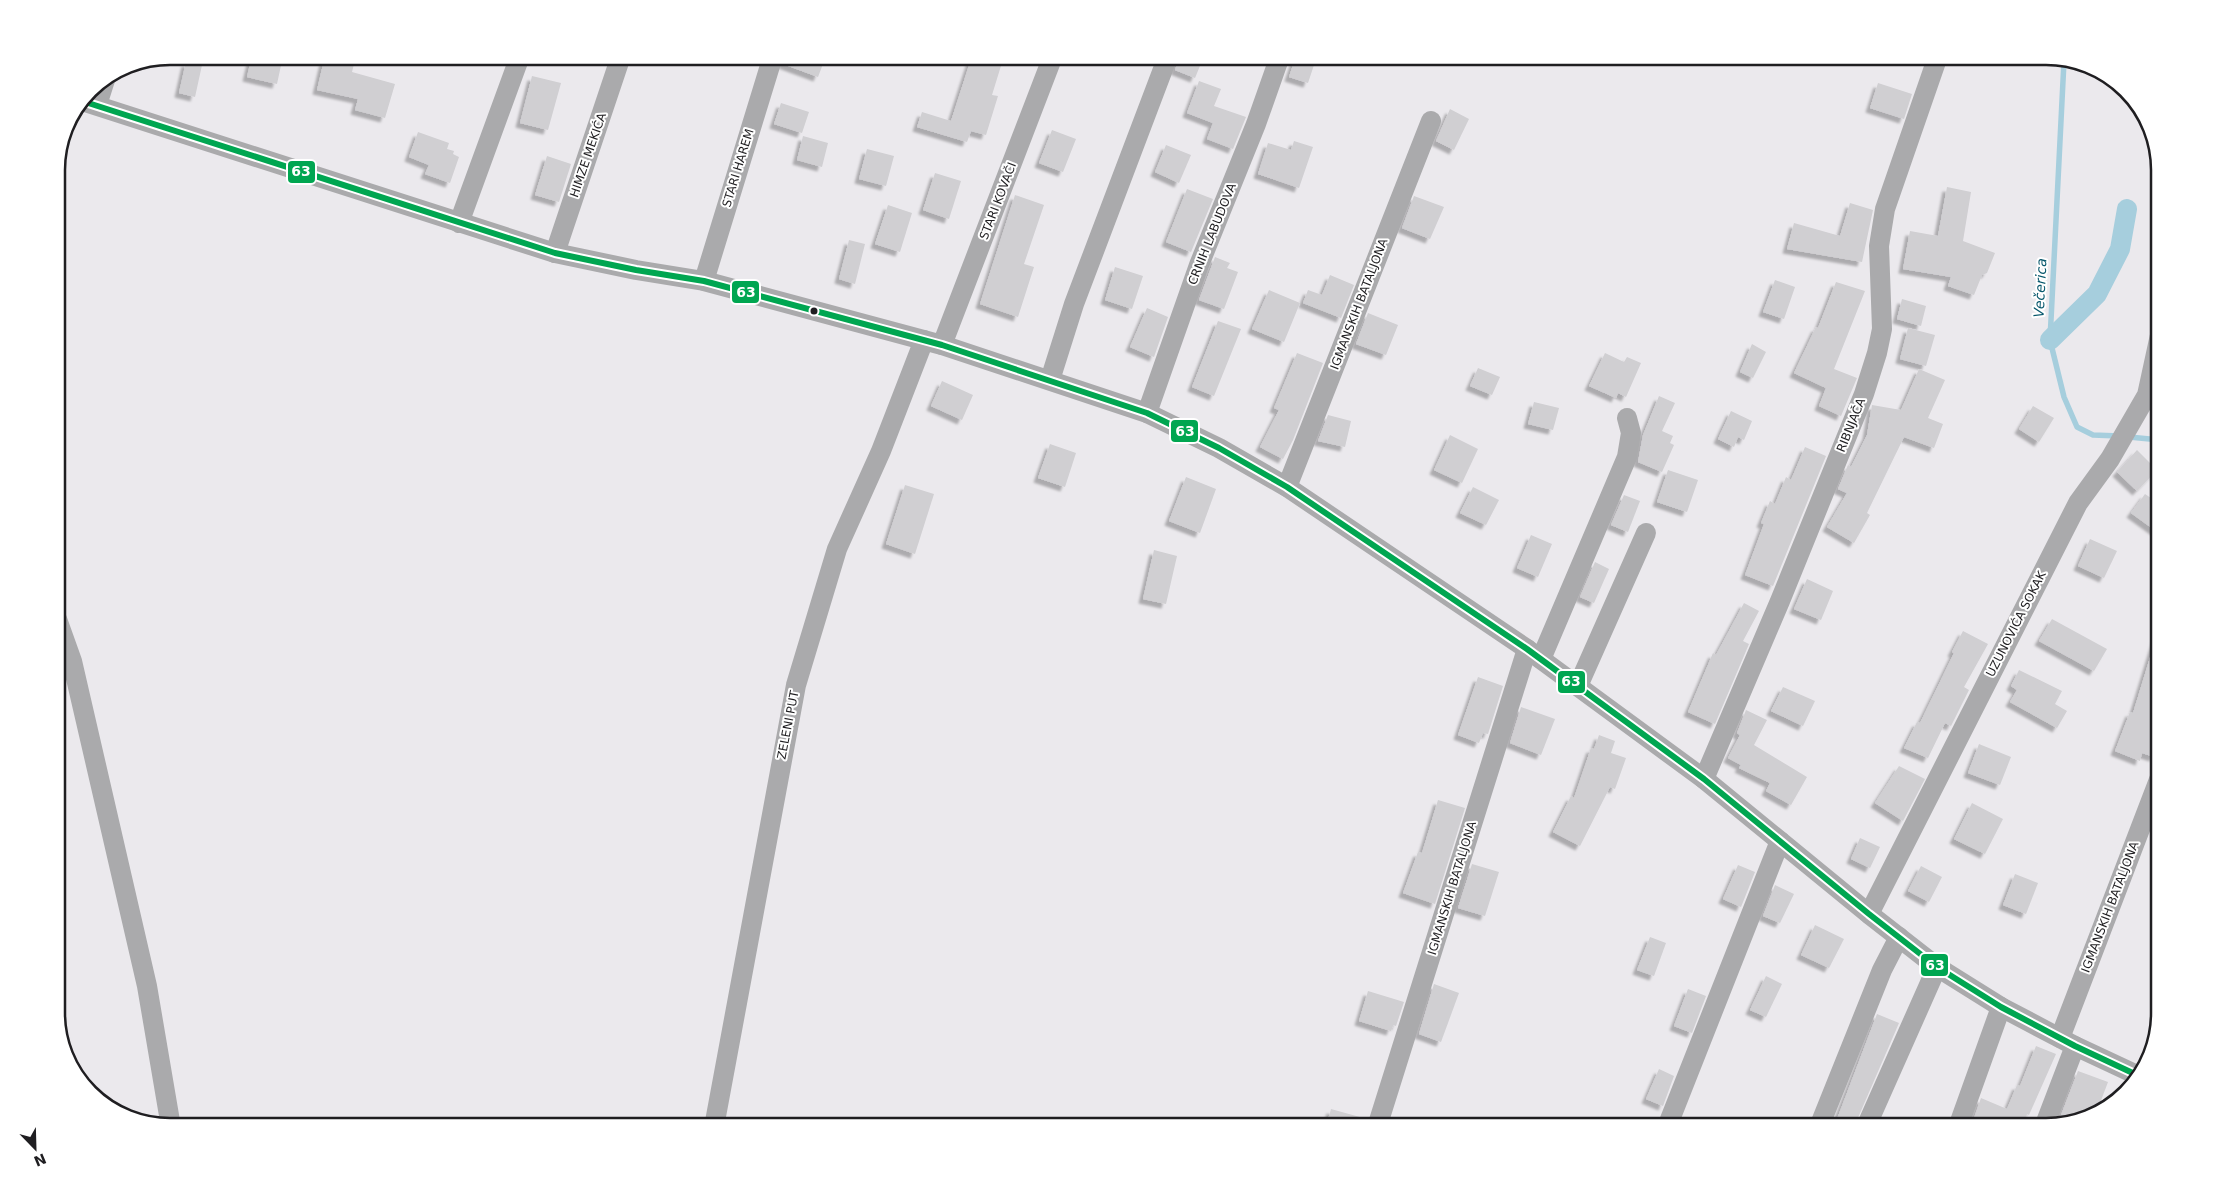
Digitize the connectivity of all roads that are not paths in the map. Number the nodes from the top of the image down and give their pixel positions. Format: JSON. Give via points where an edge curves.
{"nodes":[{"id":1,"x":517,"y":65,"type":"edge"},
{"id":2,"x":618,"y":65,"type":"edge"},
{"id":3,"x":770,"y":65,"type":"edge"},
{"id":4,"x":1049,"y":65,"type":"edge"},
{"id":5,"x":1165,"y":65,"type":"edge"},
{"id":6,"x":1277,"y":65,"type":"edge"},
{"id":7,"x":1935,"y":65,"type":"edge"},
{"id":8,"x":89,"y":103,"type":"edge"},
{"id":9,"x":1430,"y":121,"type":"dead end"},
{"id":10,"x":459,"y":223,"type":"junction"},
{"id":11,"x":555,"y":253,"type":"junction"},
{"id":12,"x":704,"y":281,"type":"junction"},
{"id":13,"x":933,"y":342,"type":"junction"},
{"id":14,"x":2151,"y":377,"type":"edge"},
{"id":15,"x":1050,"y":380,"type":"junction"},
{"id":16,"x":1147,"y":413,"type":"junction"},
{"id":17,"x":1627,"y":418,"type":"dead end"},
{"id":18,"x":1287,"y":487,"type":"junction"},
{"id":19,"x":1646,"y":533,"type":"dead end"},
{"id":20,"x":65,"y":643,"type":"edge"},
{"id":21,"x":1534,"y":654,"type":"junction"},
{"id":22,"x":1578,"y":686,"type":"junction"},
{"id":23,"x":1704,"y":779,"type":"junction"},
{"id":24,"x":2151,"y":803,"type":"edge"},
{"id":25,"x":1780,"y":841,"type":"junction"},
{"id":26,"x":1869,"y":914,"type":"junction"},
{"id":27,"x":1898,"y":937,"type":"junction"},
{"id":28,"x":1937,"y":967,"type":"junction"},
{"id":29,"x":2001,"y":1007,"type":"junction"},
{"id":30,"x":2068,"y":1042,"type":"junction"},
{"id":31,"x":2131,"y":1073,"type":"edge"},
{"id":32,"x":168,"y":1118,"type":"edge"},
{"id":33,"x":716,"y":1118,"type":"edge"},
{"id":34,"x":1380,"y":1118,"type":"edge"},
{"id":35,"x":1671,"y":1118,"type":"edge"},
{"id":36,"x":1823,"y":1118,"type":"edge"},
{"id":37,"x":1870,"y":1118,"type":"edge"},
{"id":38,"x":1961,"y":1118,"type":"edge"},
{"id":39,"x":2047,"y":1118,"type":"edge"}],
"edges":[{"from":1,"to":10,"type":"street"},
{"from":2,"to":11,"type":"street","name":"HIMZE MEKIĆA"},
{"from":3,"to":12,"type":"street","name":"STARI HAREM"},
{"from":4,"to":13,"type":"street","name":"STARI KOVAČI"},
{"from":5,"to":15,"type":"street","via":[[1074,304]]},
{"from":6,"to":16,"type":"street","name":"CRNIH LABUDOVA","via":[[1199,265]]},
{"from":7,"to":23,"type":"street","name":"RIBNJAČA","via":[[1884,210],[1879,246],[1882,329],[1864,394]]},
{"from":8,"to":10,"type":"street"},
{"from":9,"to":18,"type":"street","name":"IGMANSKIH BATALJONA"},
{"from":10,"to":11,"type":"street"},
{"from":11,"to":12,"type":"street"},
{"from":12,"to":13,"type":"street"},
{"from":13,"to":15,"type":"street"},
{"from":13,"to":33,"type":"street","name":"ZELENI PUT","via":[[838,548],[796,685]]},
{"from":14,"to":26,"type":"street","name":"UZUNOVIĆA SOKAK","via":[[2147,395],[2110,459],[2078,503]]},
{"from":15,"to":16,"type":"street"},
{"from":16,"to":18,"type":"street","via":[[1219,448]]},
{"from":17,"to":21,"type":"street","name":"IGMANSKIH BATALJONA","via":[[1631,432],[1627,457]]},
{"from":18,"to":21,"type":"street"},
{"from":19,"to":22,"type":"street"},
{"from":20,"to":32,"type":"street","via":[[72,661],[145,976]]},
{"from":21,"to":22,"type":"street"},
{"from":21,"to":34,"type":"street","name":"IGMANSKIH BATALJONA"},
{"from":22,"to":23,"type":"street"},
{"from":23,"to":25,"type":"street"},
{"from":24,"to":30,"type":"street","name":"IGMANSKIH BATALJONA"},
{"from":25,"to":26,"type":"street"},
{"from":25,"to":35,"type":"street"},
{"from":26,"to":27,"type":"street"},
{"from":27,"to":28,"type":"street"},
{"from":27,"to":36,"type":"street"},
{"from":28,"to":29,"type":"street"},
{"from":28,"to":37,"type":"street"},
{"from":29,"to":30,"type":"street"},
{"from":29,"to":38,"type":"street"},
{"from":30,"to":31,"type":"street"},
{"from":30,"to":39,"type":"street","name":"IGMANSKIH BATALJONA"}]}
